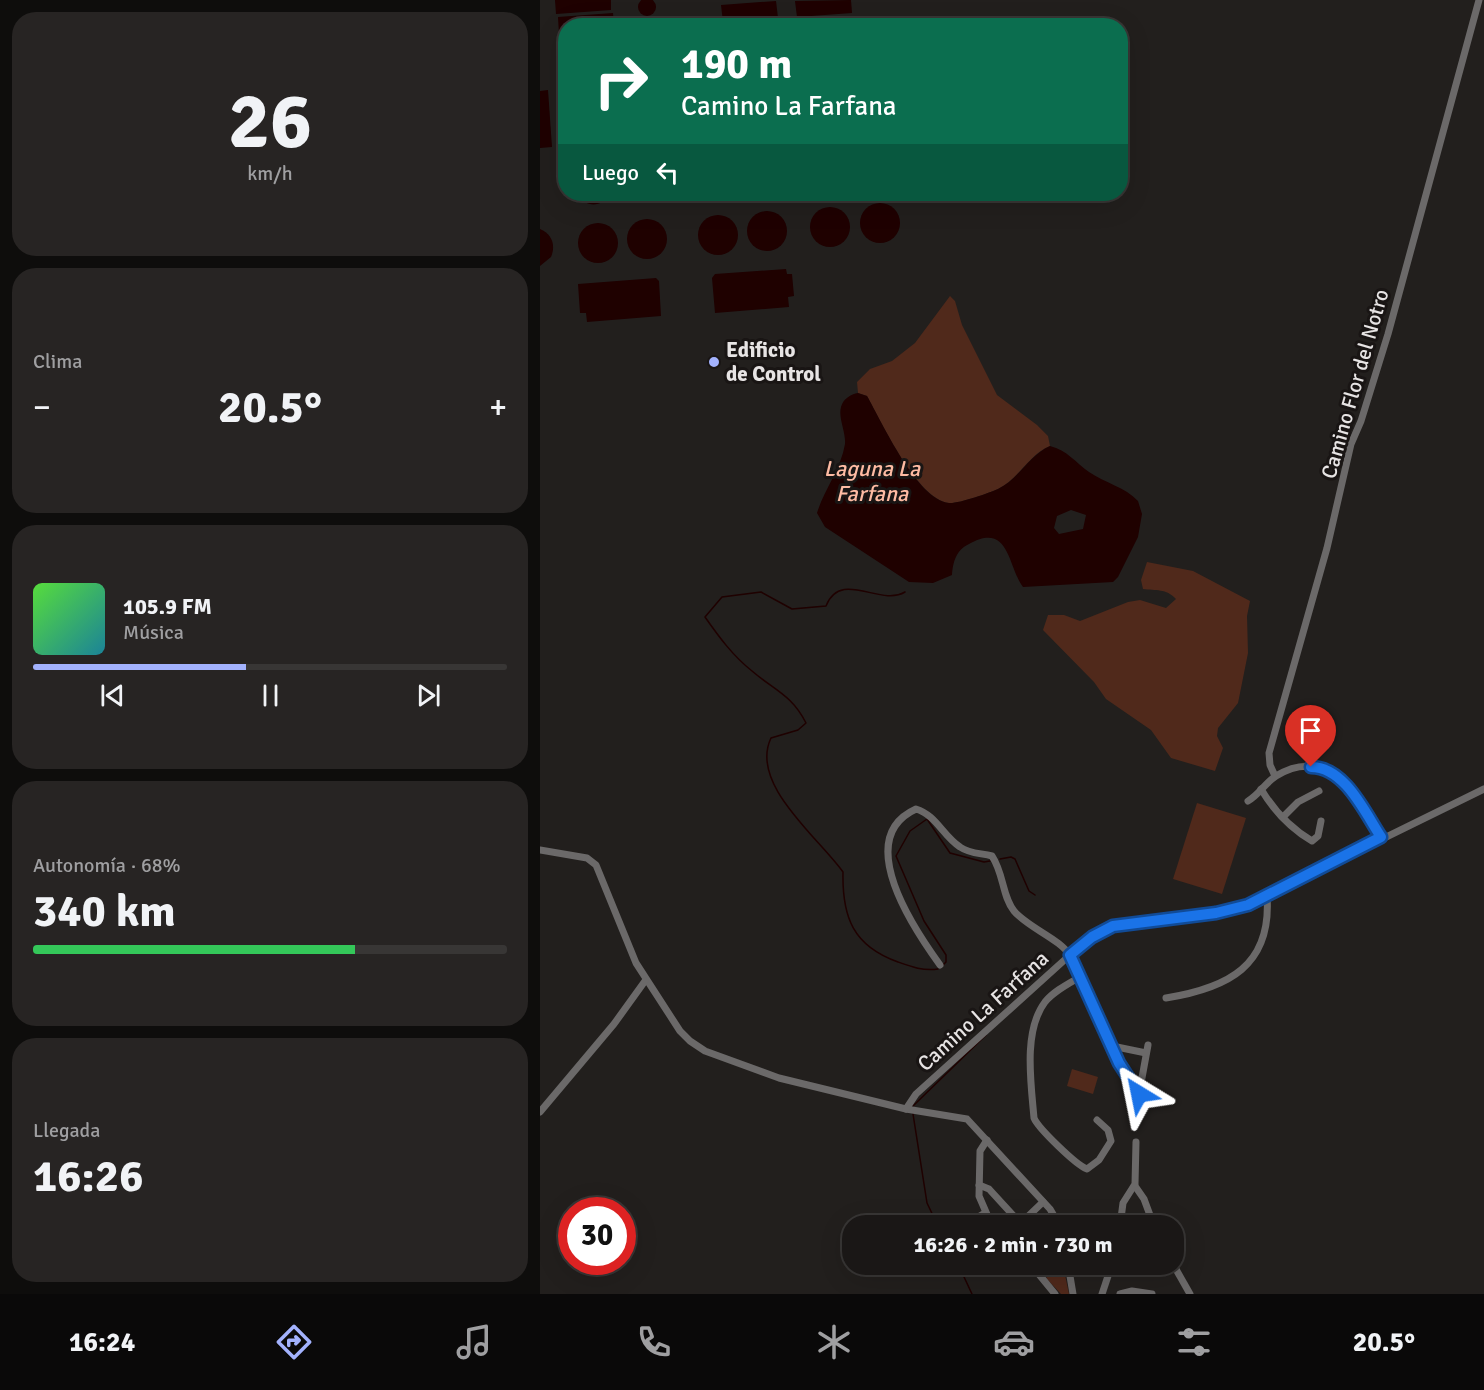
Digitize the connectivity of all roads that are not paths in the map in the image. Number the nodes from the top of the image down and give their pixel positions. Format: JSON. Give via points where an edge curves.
{"nodes":[{"id":1,"x":1479,"y":0,"type":"edge"},
{"id":2,"x":1275,"y":776,"type":"junction"},
{"id":3,"x":1261,"y":789,"type":"junction"},
{"id":4,"x":1484,"y":789,"type":"edge"},
{"id":5,"x":1319,"y":791,"type":"dead end"},
{"id":6,"x":1248,"y":801,"type":"dead end"},
{"id":7,"x":1283,"y":817,"type":"junction"},
{"id":8,"x":1321,"y":821,"type":"dead end"},
{"id":9,"x":1381,"y":837,"type":"junction"},
{"id":10,"x":540,"y":850,"type":"edge"},
{"id":11,"x":1268,"y":896,"type":"junction"},
{"id":12,"x":1070,"y":955,"type":"junction"},
{"id":13,"x":940,"y":964,"type":"dead end"},
{"id":14,"x":1080,"y":977,"type":"junction"},
{"id":15,"x":645,"y":981,"type":"junction"},
{"id":16,"x":1166,"y":998,"type":"dead end"},
{"id":17,"x":1148,"y":1045,"type":"dead end"},
{"id":18,"x":1112,"y":1046,"type":"junction"},
{"id":19,"x":1146,"y":1053,"type":"junction"},
{"id":20,"x":1140,"y":1092,"type":"junction"},
{"id":21,"x":1152,"y":1098,"type":"dead end"},
{"id":22,"x":906,"y":1109,"type":"junction"},
{"id":23,"x":540,"y":1112,"type":"edge"},
{"id":24,"x":1097,"y":1120,"type":"dead end"},
{"id":25,"x":987,"y":1140,"type":"junction"},
{"id":26,"x":1136,"y":1142,"type":"dead end"},
{"id":27,"x":979,"y":1185,"type":"junction"},
{"id":28,"x":1135,"y":1186,"type":"junction"},
{"id":29,"x":1043,"y":1202,"type":"junction"},
{"id":30,"x":985,"y":1213,"type":"joint"},
{"id":31,"x":982,"y":1215,"type":"edge"},
{"id":32,"x":1011,"y":1215,"type":"edge"},
{"id":33,"x":1029,"y":1215,"type":"edge"},
{"id":34,"x":1052,"y":1215,"type":"edge"},
{"id":35,"x":1122,"y":1215,"type":"edge"},
{"id":36,"x":1149,"y":1215,"type":"edge"},
{"id":37,"x":1039,"y":1275,"type":"edge"},
{"id":38,"x":1070,"y":1275,"type":"edge"},
{"id":39,"x":1108,"y":1275,"type":"edge"},
{"id":40,"x":1179,"y":1275,"type":"edge"},
{"id":41,"x":1055,"y":1294,"type":"edge"},
{"id":42,"x":1073,"y":1294,"type":"edge"},
{"id":43,"x":1102,"y":1294,"type":"edge"},
{"id":44,"x":1123,"y":1294,"type":"edge"},
{"id":45,"x":1152,"y":1294,"type":"edge"},
{"id":46,"x":1190,"y":1294,"type":"edge"}],
"edges":[{"from":1,"to":2,"type":"street","name":"Camino Flor del Notro","via":[[1388,334],[1351,444],[1327,548],[1269,753]]},
{"from":2,"to":3,"type":"street"},
{"from":2,"to":9,"type":"street","via":[[1297,768],[1328,769],[1350,791]]},
{"from":3,"to":6,"type":"street"},
{"from":3,"to":7,"type":"street"},
{"from":4,"to":9,"type":"street","name":"Camino La Farfana"},
{"from":5,"to":7,"type":"street","via":[[1298,802]]},
{"from":7,"to":8,"type":"street","via":[[1311,842],[1318,836]]},
{"from":9,"to":11,"type":"street","name":"Camino La Farfana"},
{"from":10,"to":15,"type":"street","via":[[584,857],[595,863]]},
{"from":11,"to":12,"type":"street","name":"Camino La Farfana","via":[[1226,911],[1113,926]]},
{"from":11,"to":16,"type":"street","via":[[1264,939],[1253,961],[1213,988]]},
{"from":12,"to":13,"type":"street","via":[[1015,912],[992,856],[959,847],[926,812],[916,809],[904,815],[892,835],[887,851],[888,868],[914,929]]},
{"from":12,"to":14,"type":"street"},
{"from":12,"to":22,"type":"street","name":"Camino La Farfana","via":[[916,1094]]},
{"from":14,"to":18,"type":"street"},
{"from":14,"to":24,"type":"street","via":[[1046,1000],[1037,1015],[1031,1050],[1036,1122],[1087,1169],[1099,1160],[1111,1141],[1108,1130]]},
{"from":15,"to":22,"type":"street","via":[[680,1031],[705,1051],[779,1078]]},
{"from":15,"to":23,"type":"street"},
{"from":17,"to":19,"type":"street"},
{"from":18,"to":19,"type":"street"},
{"from":18,"to":20,"type":"street","via":[[1128,1080]]},
{"from":19,"to":20,"type":"street"},
{"from":20,"to":21,"type":"street","via":[[1140,1096]]},
{"from":22,"to":25,"type":"street","via":[[967,1119]]},
{"from":25,"to":27,"type":"street","via":[[980,1151]]},
{"from":25,"to":29,"type":"street"},
{"from":26,"to":28,"type":"street"},
{"from":27,"to":30,"type":"street"},
{"from":27,"to":32,"type":"street","via":[[989,1189]]},
{"from":28,"to":35,"type":"street","via":[[1123,1203]]},
{"from":28,"to":36,"type":"street"},
{"from":29,"to":33,"type":"street"},
{"from":29,"to":34,"type":"street"},
{"from":30,"to":31,"type":"street"},
{"from":37,"to":41,"type":"street"},
{"from":38,"to":42,"type":"street"},
{"from":39,"to":43,"type":"street"},
{"from":40,"to":46,"type":"street"},
{"from":44,"to":45,"type":"street"}]}
